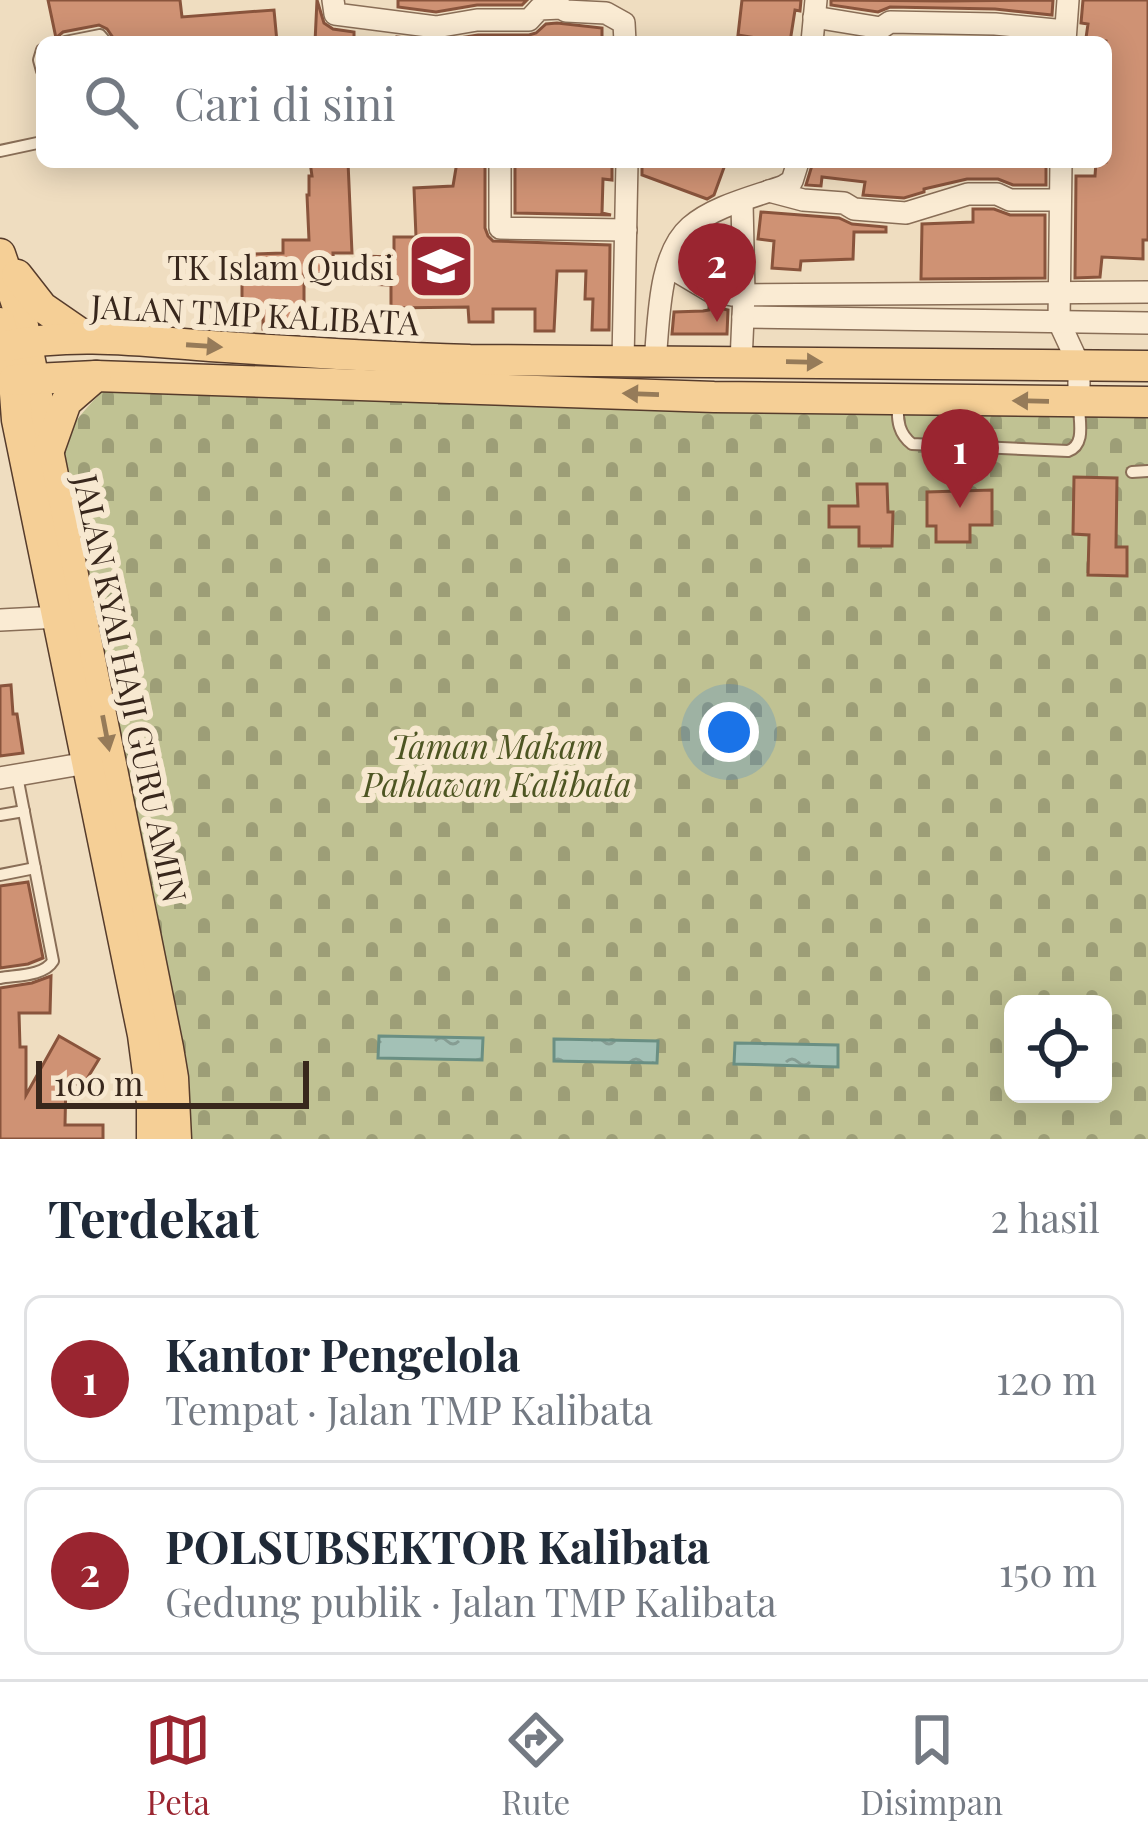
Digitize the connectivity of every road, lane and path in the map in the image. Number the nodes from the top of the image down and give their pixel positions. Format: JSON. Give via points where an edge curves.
{"nodes":[{"id":1,"x":333,"y":0,"type":"edge"},
{"id":2,"x":1068,"y":0,"type":"edge"},
{"id":3,"x":815,"y":9,"type":"edge"},
{"id":4,"x":494,"y":10,"type":"edge"},
{"id":5,"x":528,"y":31,"type":"edge"},
{"id":6,"x":625,"y":36,"type":"edge"},
{"id":7,"x":1065,"y":36,"type":"edge"},
{"id":8,"x":36,"y":143,"type":"edge"},
{"id":9,"x":0,"y":151,"type":"edge"},
{"id":10,"x":500,"y":168,"type":"edge"},
{"id":11,"x":627,"y":168,"type":"edge"},
{"id":12,"x":796,"y":168,"type":"edge"},
{"id":13,"x":1061,"y":168,"type":"edge"},
{"id":14,"x":769,"y":191,"type":"junction"},
{"id":15,"x":1060,"y":200,"type":"junction"},
{"id":16,"x":742,"y":202,"type":"junction"},
{"id":17,"x":626,"y":230,"type":"junction"},
{"id":18,"x":0,"y":253,"type":"edge"},
{"id":19,"x":668,"y":266,"type":"junction"},
{"id":20,"x":1058,"y":291,"type":"junction"},
{"id":21,"x":1148,"y":292,"type":"edge"},
{"id":22,"x":744,"y":294,"type":"junction"},
{"id":23,"x":743,"y":317,"type":"junction"},
{"id":24,"x":1059,"y":322,"type":"junction"},
{"id":25,"x":1148,"y":323,"type":"edge"},
{"id":26,"x":11,"y":337,"type":"edge"},
{"id":27,"x":87,"y":338,"type":"junction"},
{"id":28,"x":623,"y":361,"type":"junction"},
{"id":29,"x":655,"y":361,"type":"junction"},
{"id":30,"x":730,"y":362,"type":"junction"},
{"id":31,"x":1079,"y":365,"type":"junction"},
{"id":32,"x":1148,"y":366,"type":"edge"},
{"id":33,"x":96,"y":376,"type":"junction"},
{"id":34,"x":24,"y":379,"type":"junction"},
{"id":35,"x":714,"y":397,"type":"junction"},
{"id":36,"x":1079,"y":401,"type":"junction"},
{"id":37,"x":1148,"y":402,"type":"edge"},
{"id":38,"x":898,"y":405,"type":"dead end"},
{"id":39,"x":9,"y":421,"type":"edge"},
{"id":40,"x":47,"y":454,"type":"junction"},
{"id":41,"x":1148,"y":471,"type":"edge"},
{"id":42,"x":1132,"y":472,"type":"dead end"},
{"id":43,"x":44,"y":618,"type":"junction"},
{"id":44,"x":0,"y":620,"type":"edge"},
{"id":45,"x":69,"y":766,"type":"junction"},
{"id":46,"x":8,"y":777,"type":"edge"},
{"id":47,"x":24,"y":811,"type":"junction"},
{"id":48,"x":0,"y":815,"type":"edge"},
{"id":49,"x":35,"y":868,"type":"junction"},
{"id":50,"x":0,"y":875,"type":"edge"},
{"id":51,"x":0,"y":978,"type":"edge"},
{"id":52,"x":152,"y":1139,"type":"edge"},
{"id":53,"x":176,"y":1139,"type":"edge"}],
"edges":[{"from":1,"to":4,"type":"street","via":[[335,14],[436,27]]},
{"from":2,"to":7,"type":"street"},
{"from":3,"to":7,"type":"street","via":[[881,28],[994,24]]},
{"from":4,"to":5,"type":"street"},
{"from":5,"to":6,"type":"street","via":[[539,9],[561,8],[606,13],[624,23]]},
{"from":8,"to":9,"type":"lane"},
{"from":10,"to":17,"type":"street","via":[[500,228]]},
{"from":11,"to":17,"type":"street"},
{"from":12,"to":14,"type":"street","via":[[791,181]]},
{"from":13,"to":15,"type":"street"},
{"from":14,"to":15,"type":"street","via":[[906,213],[968,194]]},
{"from":14,"to":16,"type":"street"},
{"from":15,"to":20,"type":"street"},
{"from":16,"to":19,"type":"street","via":[[694,224]]},
{"from":16,"to":22,"type":"street"},
{"from":17,"to":28,"type":"street"},
{"from":18,"to":26,"type":"main road","name":"JALAN KYAI HAJI GURU AMIN"},
{"from":18,"to":27,"type":"main road","via":[[42,308]]},
{"from":19,"to":22,"type":"street","via":[[710,292]]},
{"from":19,"to":29,"type":"street"},
{"from":20,"to":21,"type":"street"},
{"from":20,"to":22,"type":"street"},
{"from":20,"to":24,"type":"street"},
{"from":22,"to":23,"type":"street"},
{"from":23,"to":24,"type":"street"},
{"from":23,"to":30,"type":"street"},
{"from":24,"to":25,"type":"street"},
{"from":24,"to":31,"type":"street"},
{"from":26,"to":27,"type":"main road","name":"JALAN TMP KALIBATA"},
{"from":26,"to":34,"type":"main road","name":"JALAN KYAI HAJI GURU AMIN"},
{"from":27,"to":28,"type":"main road","name":"JALAN TMP KALIBATA","one_way":true,"via":[[360,356]]},
{"from":28,"to":29,"type":"main road","name":"JALAN TMP KALIBATA"},
{"from":29,"to":30,"type":"main road","name":"JALAN TMP KALIBATA"},
{"from":30,"to":31,"type":"main road","name":"JALAN TMP KALIBATA","one_way":true},
{"from":30,"to":35,"type":"main road"},
{"from":31,"to":32,"type":"main road","name":"JALAN TMP KALIBATA"},
{"from":31,"to":36,"type":"street"},
{"from":33,"to":34,"type":"main road","name":"JALAN TMP KALIBATA"},
{"from":35,"to":33,"type":"main road","name":"JALAN TMP KALIBATA","one_way":true},
{"from":33,"to":40,"type":"main road","via":[[66,401]]},
{"from":34,"to":39,"type":"main road","name":"JALAN KYAI HAJI GURU AMIN"},
{"from":34,"to":40,"type":"main road","name":"JALAN KYAI HAJI GURU AMIN"},
{"from":36,"to":35,"type":"main road","name":"JALAN TMP KALIBATA","one_way":true},
{"from":36,"to":37,"type":"main road","name":"JALAN TMP KALIBATA"},
{"from":36,"to":38,"type":"lane","via":[[1079,442],[1068,451],[913,444],[897,421]]},
{"from":39,"to":43,"type":"main road","name":"JALAN KYAI HAJI GURU AMIN"},
{"from":40,"to":53,"type":"main road","name":"JALAN KYAI HAJI GURU AMIN","one_way":true,"via":[[168,1048]]},
{"from":41,"to":42,"type":"lane"},
{"from":43,"to":44,"type":"street"},
{"from":43,"to":45,"type":"main road","name":"JALAN KYAI HAJI GURU AMIN"},
{"from":45,"to":46,"type":"street"},
{"from":45,"to":52,"type":"main road","name":"JALAN KYAI HAJI GURU AMIN","via":[[143,1034]]},
{"from":46,"to":47,"type":"lane"},
{"from":47,"to":48,"type":"lane"},
{"from":47,"to":49,"type":"lane"},
{"from":49,"to":50,"type":"lane"},
{"from":49,"to":51,"type":"lane","via":[[53,961],[39,972]]}]}
